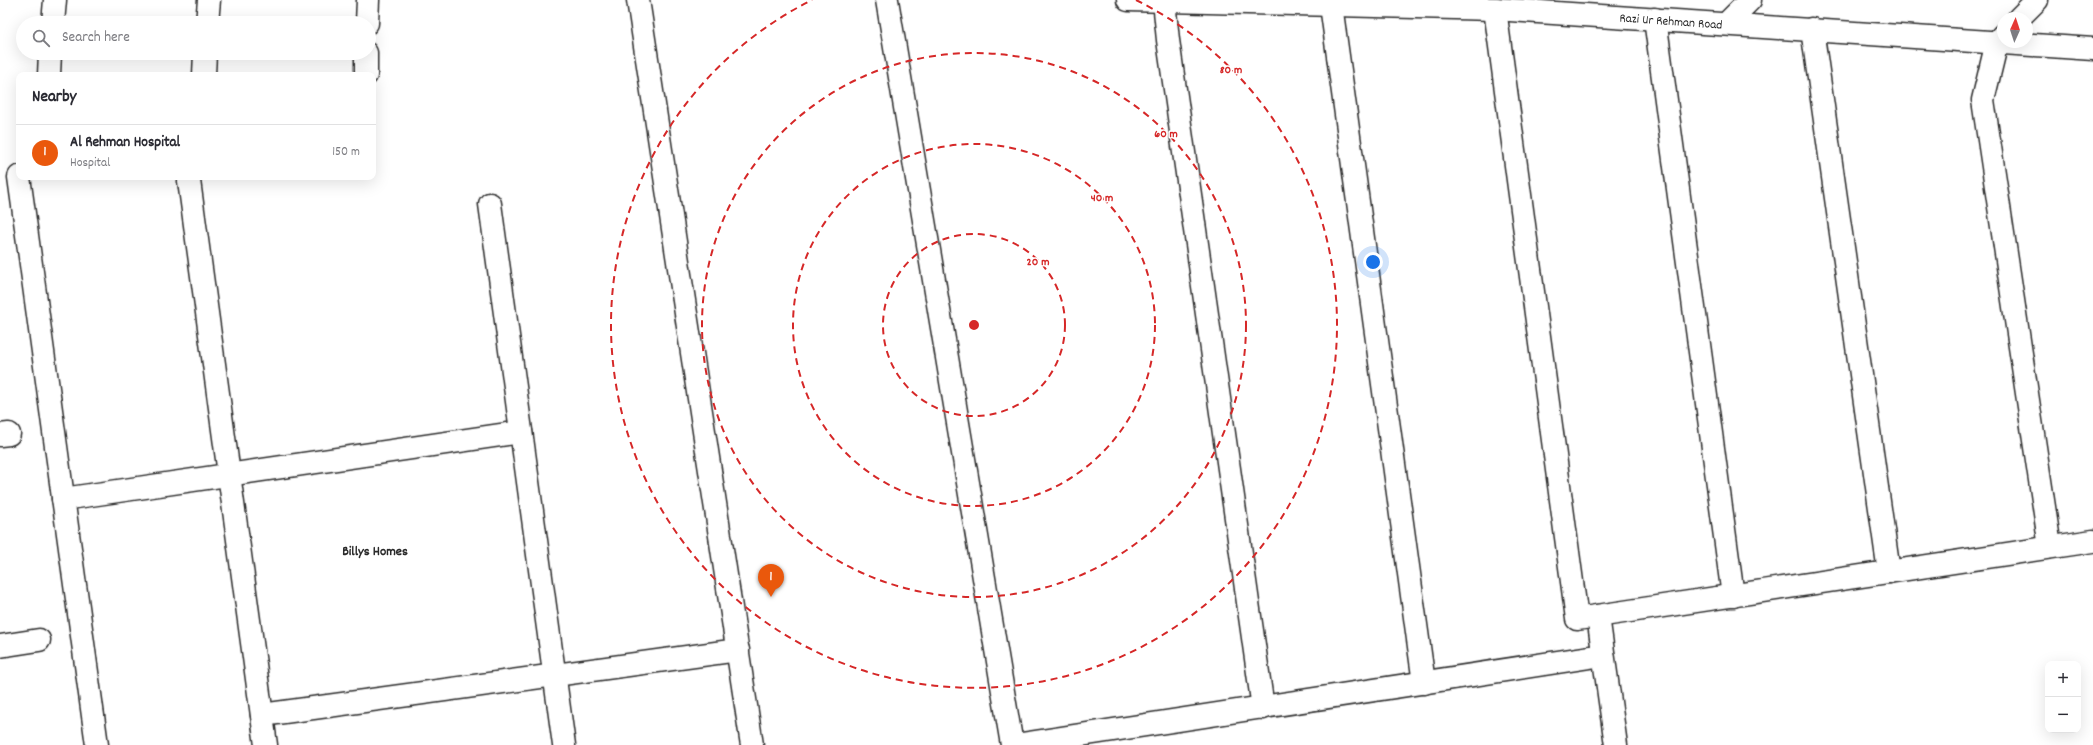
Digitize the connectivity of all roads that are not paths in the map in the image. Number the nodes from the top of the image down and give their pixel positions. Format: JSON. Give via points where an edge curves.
{"nodes":[{"id":1,"x":55,"y":0,"type":"edge"},
{"id":2,"x":209,"y":0,"type":"edge"},
{"id":3,"x":368,"y":0,"type":"edge"},
{"id":4,"x":638,"y":0,"type":"edge"},
{"id":5,"x":886,"y":0,"type":"edge"},
{"id":6,"x":1128,"y":0,"type":"edge"},
{"id":7,"x":1750,"y":0,"type":"edge"},
{"id":8,"x":2037,"y":0,"type":"edge"},
{"id":9,"x":1164,"y":1,"type":"junction"},
{"id":10,"x":1332,"y":5,"type":"junction"},
{"id":11,"x":1494,"y":9,"type":"junction"},
{"id":12,"x":2025,"y":12,"type":"edge"},
{"id":13,"x":54,"y":16,"type":"edge"},
{"id":14,"x":208,"y":16,"type":"edge"},
{"id":15,"x":367,"y":16,"type":"edge"},
{"id":16,"x":1655,"y":19,"type":"junction"},
{"id":17,"x":1727,"y":23,"type":"junction"},
{"id":18,"x":1812,"y":29,"type":"junction"},
{"id":19,"x":1997,"y":38,"type":"edge"},
{"id":20,"x":2033,"y":42,"type":"edge"},
{"id":21,"x":1997,"y":48,"type":"edge"},
{"id":22,"x":2093,"y":49,"type":"edge"},
{"id":23,"x":49,"y":60,"type":"edge"},
{"id":24,"x":205,"y":60,"type":"edge"},
{"id":25,"x":366,"y":60,"type":"edge"},
{"id":26,"x":48,"y":72,"type":"edge"},
{"id":27,"x":204,"y":72,"type":"edge"},
{"id":28,"x":366,"y":72,"type":"edge"},
{"id":29,"x":20,"y":180,"type":"edge"},
{"id":30,"x":189,"y":181,"type":"dead end"},
{"id":31,"x":490,"y":204,"type":"dead end"},
{"id":32,"x":521,"y":432,"type":"junction"},
{"id":33,"x":230,"y":474,"type":"junction"},
{"id":34,"x":63,"y":499,"type":"junction"},
{"id":35,"x":2093,"y":541,"type":"edge"},
{"id":36,"x":2050,"y":547,"type":"junction"},
{"id":37,"x":1889,"y":572,"type":"junction"},
{"id":38,"x":1733,"y":596,"type":"junction"},
{"id":39,"x":1598,"y":616,"type":"junction"},
{"id":40,"x":40,"y":640,"type":"dead end"},
{"id":41,"x":0,"y":646,"type":"edge"},
{"id":42,"x":738,"y":650,"type":"junction"},
{"id":43,"x":1603,"y":655,"type":"junction"},
{"id":44,"x":554,"y":676,"type":"junction"},
{"id":45,"x":1424,"y":683,"type":"junction"},
{"id":46,"x":1263,"y":708,"type":"junction"},
{"id":47,"x":262,"y":715,"type":"junction"},
{"id":48,"x":97,"y":745,"type":"edge"},
{"id":49,"x":266,"y":745,"type":"edge"},
{"id":50,"x":564,"y":745,"type":"edge"},
{"id":51,"x":752,"y":745,"type":"edge"},
{"id":52,"x":1013,"y":745,"type":"edge"},
{"id":53,"x":1616,"y":745,"type":"edge"}],
"edges":[{"from":1,"to":13,"type":"street"},
{"from":2,"to":14,"type":"street"},
{"from":3,"to":15,"type":"street"},
{"from":4,"to":42,"type":"street"},
{"from":5,"to":52,"type":"street"},
{"from":6,"to":9,"type":"street","name":"Razi Ur Rehman Road"},
{"from":7,"to":17,"type":"street"},
{"from":8,"to":12,"type":"street"},
{"from":9,"to":10,"type":"street","name":"Razi Ur Rehman Road"},
{"from":9,"to":46,"type":"street"},
{"from":10,"to":11,"type":"street","name":"Razi Ur Rehman Road"},
{"from":10,"to":45,"type":"street"},
{"from":11,"to":16,"type":"street","name":"Razi Ur Rehman Road"},
{"from":11,"to":39,"type":"street","via":[[1577,619]]},
{"from":16,"to":17,"type":"street","name":"Razi Ur Rehman Road"},
{"from":16,"to":38,"type":"street"},
{"from":17,"to":18,"type":"street","name":"Razi Ur Rehman Road"},
{"from":18,"to":19,"type":"street","name":"Razi Ur Rehman Road"},
{"from":18,"to":37,"type":"street"},
{"from":20,"to":22,"type":"street","name":"Razi Ur Rehman Road"},
{"from":21,"to":36,"type":"street","via":[[1983,100]]},
{"from":23,"to":26,"type":"street"},
{"from":24,"to":27,"type":"street"},
{"from":25,"to":28,"type":"street"},
{"from":29,"to":34,"type":"street"},
{"from":30,"to":33,"type":"street"},
{"from":31,"to":32,"type":"street"},
{"from":32,"to":33,"type":"street"},
{"from":32,"to":44,"type":"street"},
{"from":33,"to":34,"type":"street"},
{"from":33,"to":47,"type":"street"},
{"from":34,"to":48,"type":"street"},
{"from":35,"to":36,"type":"street"},
{"from":36,"to":37,"type":"street"},
{"from":37,"to":38,"type":"street"},
{"from":38,"to":39,"type":"street"},
{"from":39,"to":43,"type":"street"},
{"from":40,"to":41,"type":"street"},
{"from":42,"to":44,"type":"street"},
{"from":42,"to":51,"type":"street"},
{"from":43,"to":45,"type":"street"},
{"from":43,"to":53,"type":"street"},
{"from":44,"to":47,"type":"street"},
{"from":44,"to":50,"type":"street"},
{"from":45,"to":46,"type":"street"},
{"from":46,"to":52,"type":"street"},
{"from":47,"to":49,"type":"street"}]}
